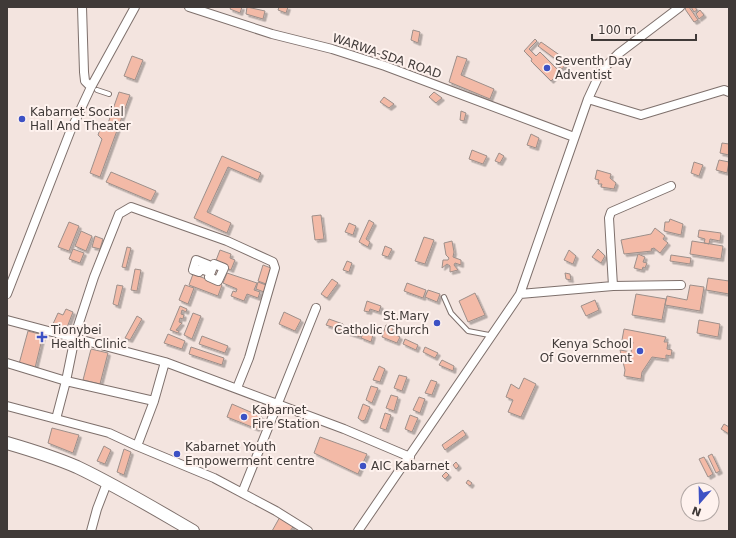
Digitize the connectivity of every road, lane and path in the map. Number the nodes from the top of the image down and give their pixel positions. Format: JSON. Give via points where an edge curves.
{"nodes":[{"id":1,"x":82,"y":7,"type":"edge"},
{"id":2,"x":135,"y":7,"type":"edge"},
{"id":3,"x":189,"y":7,"type":"edge"},
{"id":4,"x":680,"y":7,"type":"edge"},
{"id":5,"x":94,"y":88,"type":"junction"},
{"id":6,"x":729,"y":92,"type":"edge"},
{"id":7,"x":109,"y":94,"type":"dead end"},
{"id":8,"x":588,"y":99,"type":"junction"},
{"id":9,"x":574,"y":137,"type":"junction"},
{"id":10,"x":671,"y":186,"type":"dead end"},
{"id":11,"x":681,"y":285,"type":"dead end"},
{"id":12,"x":613,"y":286,"type":"junction"},
{"id":13,"x":7,"y":294,"type":"edge"},
{"id":14,"x":520,"y":294,"type":"junction"},
{"id":15,"x":444,"y":298,"type":"dead end"},
{"id":16,"x":316,"y":308,"type":"dead end"},
{"id":17,"x":7,"y":320,"type":"edge"},
{"id":18,"x":489,"y":335,"type":"dead end"},
{"id":19,"x":76,"y":338,"type":"junction"},
{"id":20,"x":165,"y":362,"type":"junction"},
{"id":21,"x":7,"y":363,"type":"edge"},
{"id":22,"x":66,"y":381,"type":"junction"},
{"id":23,"x":237,"y":388,"type":"junction"},
{"id":24,"x":154,"y":401,"type":"junction"},
{"id":25,"x":277,"y":405,"type":"junction"},
{"id":26,"x":7,"y":406,"type":"edge"},
{"id":27,"x":56,"y":419,"type":"junction"},
{"id":28,"x":7,"y":443,"type":"edge"},
{"id":29,"x":137,"y":446,"type":"junction"},
{"id":30,"x":410,"y":457,"type":"junction"},
{"id":31,"x":107,"y":483,"type":"junction"},
{"id":32,"x":242,"y":493,"type":"junction"},
{"id":33,"x":91,"y":531,"type":"edge"},
{"id":34,"x":193,"y":531,"type":"edge"},
{"id":35,"x":308,"y":531,"type":"edge"},
{"id":36,"x":358,"y":531,"type":"edge"}],
"edges":[{"from":1,"to":5,"type":"street","via":[[85,81]]},
{"from":2,"to":5,"type":"street"},
{"from":3,"to":9,"type":"street","name":"WARWA-SDA ROAD","via":[[385,66]]},
{"from":4,"to":8,"type":"street","via":[[618,54],[601,71]]},
{"from":5,"to":7,"type":"lane"},
{"from":5,"to":13,"type":"street","via":[[70,132]]},
{"from":6,"to":8,"type":"street","via":[[724,90],[641,115]]},
{"from":8,"to":9,"type":"street"},
{"from":9,"to":14,"type":"street"},
{"from":10,"to":12,"type":"street","via":[[611,212],[608,218]]},
{"from":11,"to":12,"type":"street"},
{"from":12,"to":14,"type":"street"},
{"from":14,"to":30,"type":"street"},
{"from":15,"to":18,"type":"lane","via":[[451,313],[468,331]]},
{"from":16,"to":25,"type":"street"},
{"from":17,"to":19,"type":"street"},
{"from":19,"to":20,"type":"street"},
{"from":19,"to":22,"type":"street"},
{"from":19,"to":23,"type":"street","via":[[82,311],[119,214],[131,207],[139,209],[227,241],[274,262],[275,268],[262,317]]},
{"from":20,"to":23,"type":"street"},
{"from":20,"to":24,"type":"street"},
{"from":21,"to":22,"type":"street"},
{"from":22,"to":24,"type":"street"},
{"from":22,"to":27,"type":"street"},
{"from":23,"to":25,"type":"street"},
{"from":24,"to":29,"type":"street"},
{"from":25,"to":30,"type":"street","via":[[344,429]]},
{"from":25,"to":32,"type":"street"},
{"from":26,"to":27,"type":"street"},
{"from":27,"to":29,"type":"street","via":[[109,433]]},
{"from":28,"to":31,"type":"main road","via":[[41,453]]},
{"from":29,"to":32,"type":"street","via":[[214,478]]},
{"from":30,"to":36,"type":"street"},
{"from":31,"to":33,"type":"street"},
{"from":31,"to":34,"type":"main road"},
{"from":32,"to":35,"type":"street"}]}
